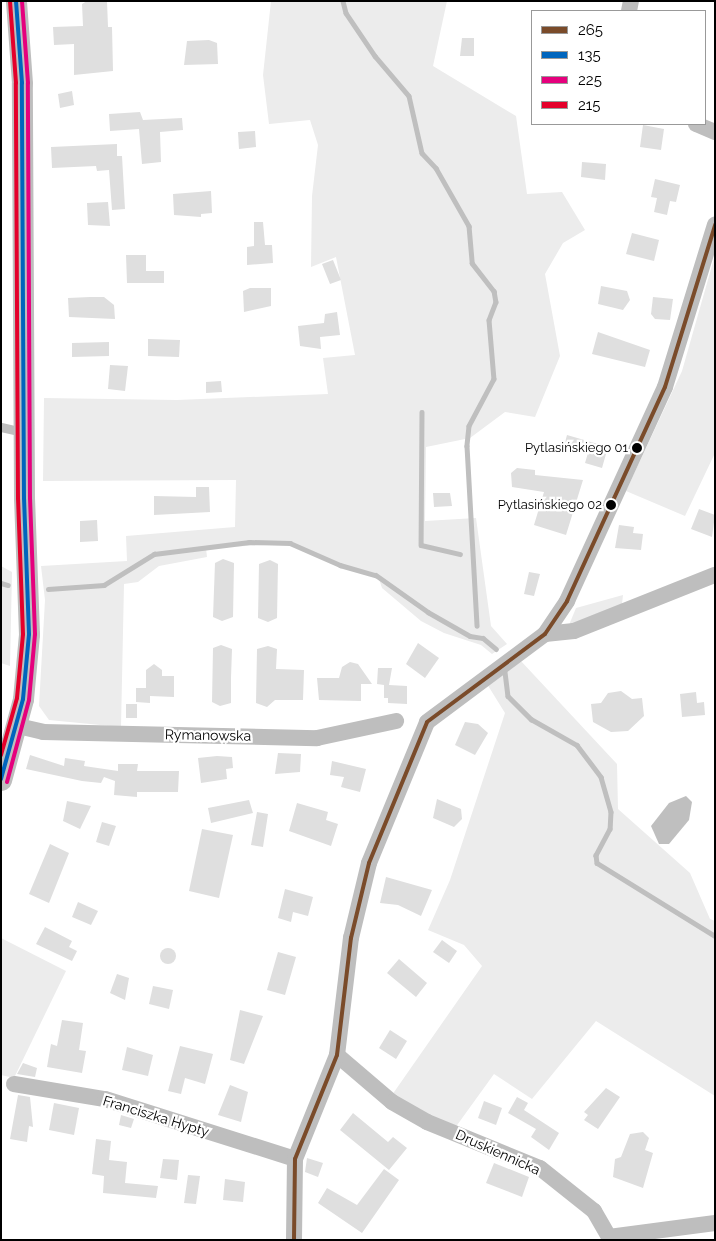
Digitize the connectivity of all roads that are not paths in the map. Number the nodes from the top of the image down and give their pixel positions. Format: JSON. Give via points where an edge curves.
{"nodes":[{"id":1,"x":16,"y":1,"type":"edge"},
{"id":2,"x":698,"y":125,"type":"edge"},
{"id":3,"x":715,"y":132,"type":"edge"},
{"id":4,"x":715,"y":224,"type":"edge"},
{"id":5,"x":1,"y":427,"type":"edge"},
{"id":6,"x":24,"y":432,"type":"junction"},
{"id":7,"x":715,"y":575,"type":"edge"},
{"id":8,"x":545,"y":634,"type":"junction"},
{"id":9,"x":396,"y":721,"type":"dead end"},
{"id":10,"x":18,"y":726,"type":"junction"},
{"id":11,"x":1,"y":780,"type":"edge"},
{"id":12,"x":337,"y":1055,"type":"junction"},
{"id":13,"x":14,"y":1084,"type":"dead end"},
{"id":14,"x":295,"y":1159,"type":"junction"},
{"id":15,"x":715,"y":1223,"type":"edge"},
{"id":16,"x":294,"y":1240,"type":"edge"}],
"edges":[{"from":1,"to":6,"type":"street","via":[[22,83]]},
{"from":2,"to":3,"type":"street"},
{"from":4,"to":8,"type":"street","via":[[665,387],[567,601]]},
{"from":5,"to":6,"type":"lane"},
{"from":6,"to":10,"type":"street","via":[[29,634]]},
{"from":7,"to":8,"type":"street","via":[[574,631]]},
{"from":8,"to":12,"type":"street","via":[[427,722],[369,863],[352,938]]},
{"from":9,"to":10,"type":"street","name":"Rymanowska","via":[[317,738],[43,732]]},
{"from":10,"to":11,"type":"street"},
{"from":12,"to":14,"type":"street"},
{"from":12,"to":15,"type":"street","name":"Druskiennicka","via":[[392,1102],[427,1122],[540,1168],[594,1211],[609,1237]]},
{"from":13,"to":14,"type":"street","name":"Franciszka Hypty","via":[[105,1099]]},
{"from":14,"to":16,"type":"street"}]}
